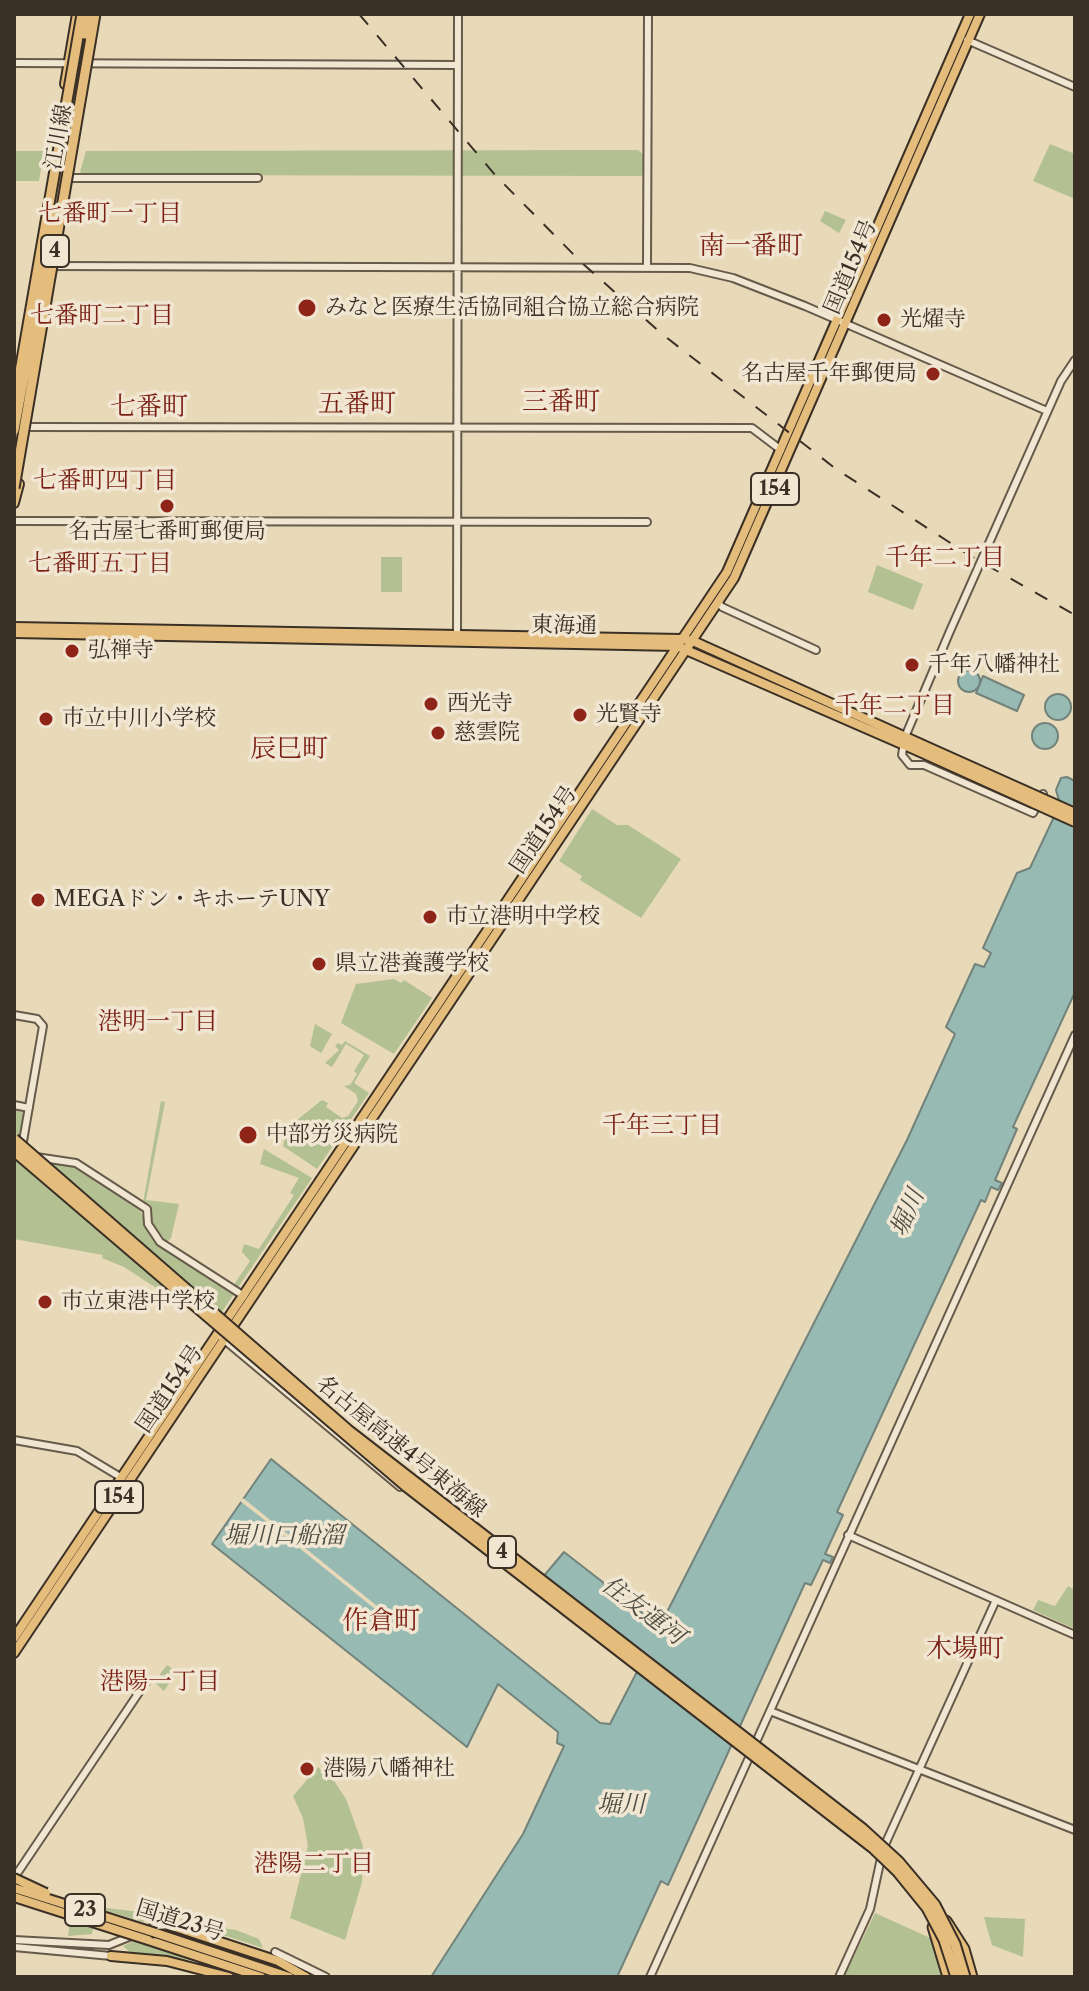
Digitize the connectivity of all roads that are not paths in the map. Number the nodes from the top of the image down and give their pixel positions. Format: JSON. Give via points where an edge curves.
{"nodes":[{"id":1,"x":79,"y":14,"type":"edge"},
{"id":2,"x":88,"y":14,"type":"edge"},
{"id":3,"x":97,"y":14,"type":"edge"},
{"id":4,"x":458,"y":14,"type":"edge"},
{"id":5,"x":648,"y":14,"type":"edge"},
{"id":6,"x":970,"y":14,"type":"edge"},
{"id":7,"x":980,"y":14,"type":"edge"},
{"id":8,"x":964,"y":39,"type":"junction"},
{"id":9,"x":14,"y":63,"type":"edge"},
{"id":10,"x":90,"y":63,"type":"junction"},
{"id":11,"x":69,"y":64,"type":"junction"},
{"id":12,"x":457,"y":65,"type":"junction"},
{"id":13,"x":1075,"y":87,"type":"edge"},
{"id":14,"x":59,"y":126,"type":"junction"},
{"id":15,"x":73,"y":141,"type":"junction"},
{"id":16,"x":70,"y":178,"type":"junction"},
{"id":17,"x":258,"y":178,"type":"dead end"},
{"id":18,"x":35,"y":265,"type":"junction"},
{"id":19,"x":647,"y":265,"type":"junction"},
{"id":20,"x":55,"y":266,"type":"junction"},
{"id":21,"x":457,"y":266,"type":"junction"},
{"id":22,"x":842,"y":321,"type":"junction"},
{"id":23,"x":1075,"y":360,"type":"edge"},
{"id":24,"x":14,"y":386,"type":"edge"},
{"id":25,"x":14,"y":406,"type":"edge"},
{"id":26,"x":1047,"y":411,"type":"junction"},
{"id":27,"x":27,"y":427,"type":"junction"},
{"id":28,"x":457,"y":427,"type":"junction"},
{"id":29,"x":14,"y":430,"type":"edge"},
{"id":30,"x":781,"y":450,"type":"junction"},
{"id":31,"x":14,"y":488,"type":"edge"},
{"id":32,"x":14,"y":503,"type":"edge"},
{"id":33,"x":14,"y":521,"type":"edge"},
{"id":34,"x":457,"y":522,"type":"junction"},
{"id":35,"x":647,"y":522,"type":"dead end"},
{"id":36,"x":718,"y":602,"type":"junction"},
{"id":37,"x":14,"y":627,"type":"edge"},
{"id":38,"x":14,"y":633,"type":"edge"},
{"id":39,"x":457,"y":638,"type":"junction"},
{"id":40,"x":680,"y":642,"type":"junction"},
{"id":41,"x":691,"y":644,"type":"junction"},
{"id":42,"x":816,"y":650,"type":"dead end"},
{"id":43,"x":904,"y":741,"type":"junction"},
{"id":44,"x":1043,"y":794,"type":"dead end"},
{"id":45,"x":1058,"y":810,"type":"junction"},
{"id":46,"x":1075,"y":811,"type":"edge"},
{"id":47,"x":1075,"y":824,"type":"edge"},
{"id":48,"x":14,"y":1015,"type":"edge"},
{"id":49,"x":1075,"y":1035,"type":"edge"},
{"id":50,"x":14,"y":1105,"type":"edge"},
{"id":51,"x":29,"y":1108,"type":"junction"},
{"id":52,"x":14,"y":1139,"type":"edge"},
{"id":53,"x":14,"y":1151,"type":"edge"},
{"id":54,"x":244,"y":1296,"type":"junction"},
{"id":55,"x":220,"y":1337,"type":"junction"},
{"id":56,"x":14,"y":1440,"type":"edge"},
{"id":57,"x":125,"y":1480,"type":"junction"},
{"id":58,"x":848,"y":1535,"type":"junction"},
{"id":59,"x":996,"y":1600,"type":"junction"},
{"id":60,"x":583,"y":1623,"type":"dead end"},
{"id":61,"x":1075,"y":1635,"type":"edge"},
{"id":62,"x":14,"y":1638,"type":"edge"},
{"id":63,"x":14,"y":1653,"type":"edge"},
{"id":64,"x":146,"y":1682,"type":"dead end"},
{"id":65,"x":770,"y":1711,"type":"junction"},
{"id":66,"x":922,"y":1770,"type":"junction"},
{"id":67,"x":805,"y":1790,"type":"dead end"},
{"id":68,"x":1075,"y":1830,"type":"edge"},
{"id":69,"x":882,"y":1851,"type":"junction"},
{"id":70,"x":14,"y":1878,"type":"edge"},
{"id":71,"x":914,"y":1883,"type":"junction"},
{"id":72,"x":14,"y":1888,"type":"edge"},
{"id":73,"x":14,"y":1897,"type":"edge"},
{"id":74,"x":74,"y":1906,"type":"junction"},
{"id":75,"x":171,"y":1909,"type":"dead end"},
{"id":76,"x":169,"y":1925,"type":"junction"},
{"id":77,"x":14,"y":1940,"type":"edge"},
{"id":78,"x":14,"y":1947,"type":"edge"},
{"id":79,"x":275,"y":1952,"type":"dead end"},
{"id":80,"x":111,"y":1956,"type":"joint"},
{"id":81,"x":229,"y":1977,"type":"edge"},
{"id":82,"x":261,"y":1977,"type":"edge"},
{"id":83,"x":289,"y":1977,"type":"edge"},
{"id":84,"x":306,"y":1977,"type":"edge"},
{"id":85,"x":326,"y":1977,"type":"edge"},
{"id":86,"x":650,"y":1977,"type":"edge"},
{"id":87,"x":839,"y":1977,"type":"edge"},
{"id":88,"x":948,"y":1977,"type":"edge"},
{"id":89,"x":956,"y":1977,"type":"edge"},
{"id":90,"x":965,"y":1977,"type":"edge"},
{"id":91,"x":972,"y":1977,"type":"edge"}],
"edges":[{"from":1,"to":11,"type":"main road","name":"江川線"},
{"from":1,"to":25,"type":"highway","number":"4","bridge":true},
{"from":2,"to":15,"type":"highway","bridge":true},
{"from":3,"to":10,"type":"main road","name":"江川線"},
{"from":3,"to":15,"type":"highway","number":"4","bridge":true},
{"from":4,"to":12,"type":"street"},
{"from":5,"to":19,"type":"street"},
{"from":6,"to":8,"type":"main road","name":"国道154号","number":"154"},
{"from":7,"to":8,"type":"main road","name":"国道154号","number":"154"},
{"from":8,"to":13,"type":"street"},
{"from":8,"to":22,"type":"main road","name":"国道154号","number":"154"},
{"from":9,"to":11,"type":"street"},
{"from":10,"to":11,"type":"street"},
{"from":10,"to":12,"type":"street"},
{"from":10,"to":16,"type":"main road","name":"江川線"},
{"from":11,"to":14,"type":"main road","name":"江川線"},
{"from":12,"to":21,"type":"street"},
{"from":14,"to":18,"type":"main road","name":"江川線"},
{"from":14,"to":29,"type":"highway","bridge":true,"via":[[54,214]]},
{"from":15,"to":31,"type":"highway","number":"4","bridge":true},
{"from":16,"to":17,"type":"street"},
{"from":16,"to":20,"type":"main road","name":"江川線"},
{"from":18,"to":20,"type":"street"},
{"from":18,"to":24,"type":"main road","name":"江川線"},
{"from":19,"to":21,"type":"street"},
{"from":19,"to":22,"type":"street","via":[[733,278]]},
{"from":20,"to":21,"type":"street"},
{"from":20,"to":27,"type":"main road","name":"江川線"},
{"from":21,"to":28,"type":"street"},
{"from":22,"to":26,"type":"street"},
{"from":22,"to":30,"type":"main road","name":"国道154号","number":"154"},
{"from":22,"to":36,"type":"main road","name":"国道154号","number":"154","via":[[753,540]]},
{"from":23,"to":26,"type":"street"},
{"from":26,"to":43,"type":"street"},
{"from":27,"to":28,"type":"street"},
{"from":27,"to":32,"type":"main road","name":"江川線"},
{"from":28,"to":30,"type":"street","via":[[752,428]]},
{"from":28,"to":34,"type":"street"},
{"from":30,"to":40,"type":"main road","name":"国道154号","number":"154","via":[[727,572]]},
{"from":33,"to":34,"type":"street"},
{"from":34,"to":35,"type":"street"},
{"from":34,"to":39,"type":"street"},
{"from":36,"to":41,"type":"main road","name":"国道154号","number":"154"},
{"from":36,"to":42,"type":"street"},
{"from":37,"to":39,"type":"main road","name":"東海通"},
{"from":38,"to":39,"type":"main road","name":"東海通"},
{"from":39,"to":40,"type":"main road","name":"東海通"},
{"from":40,"to":41,"type":"main road","name":"東海通"},
{"from":40,"to":54,"type":"main road","name":"国道154号","number":"154"},
{"from":41,"to":43,"type":"main road","name":"東海通"},
{"from":41,"to":55,"type":"main road","name":"国道154号","number":"154"},
{"from":43,"to":44,"type":"street","via":[[902,755],[910,765],[924,765],[1033,813]]},
{"from":43,"to":45,"type":"main road","name":"東海通","bridge":true},
{"from":45,"to":46,"type":"main road","name":"東海通","bridge":true},
{"from":45,"to":47,"type":"main road","name":"東海通","bridge":true},
{"from":48,"to":51,"type":"street","via":[[37,1019],[43,1026]]},
{"from":49,"to":58,"type":"street"},
{"from":50,"to":51,"type":"street"},
{"from":51,"to":54,"type":"street","via":[[22,1151],[76,1163],[147,1209],[148,1224],[160,1242]]},
{"from":52,"to":90,"type":"highway","name":"名古屋高速4号東海線","number":"4","bridge":true,"via":[[348,1430],[863,1829],[935,1905]]},
{"from":53,"to":89,"type":"highway","name":"名古屋高速4号東海線","number":"4","bridge":true,"via":[[407,1487],[873,1848],[927,1908]]},
{"from":54,"to":55,"type":"main road","name":"国道154号","number":"154"},
{"from":55,"to":57,"type":"main road","name":"国道154号","number":"154"},
{"from":55,"to":60,"type":"street","via":[[400,1487]]},
{"from":56,"to":57,"type":"street","via":[[77,1451]]},
{"from":57,"to":62,"type":"main road","name":"国道154号","number":"154"},
{"from":57,"to":63,"type":"main road","name":"国道154号","number":"154"},
{"from":58,"to":59,"type":"street"},
{"from":58,"to":65,"type":"street"},
{"from":59,"to":61,"type":"street"},
{"from":59,"to":66,"type":"street"},
{"from":64,"to":70,"type":"street"},
{"from":65,"to":66,"type":"street"},
{"from":65,"to":86,"type":"street"},
{"from":66,"to":68,"type":"street"},
{"from":66,"to":69,"type":"street"},
{"from":67,"to":69,"type":"street"},
{"from":69,"to":71,"type":"highway"},
{"from":69,"to":87,"type":"street","via":[[870,1909]]},
{"from":70,"to":74,"type":"main road","number":"23","bridge":true},
{"from":71,"to":88,"type":"highway","bridge":true},
{"from":71,"to":91,"type":"highway","bridge":true,"via":[[953,1930]]},
{"from":72,"to":74,"type":"main road","name":"国道23号","number":"23","bridge":true},
{"from":73,"to":82,"type":"main road","name":"国道23号","number":"23","bridge":true},
{"from":74,"to":83,"type":"main road","name":"国道23号","number":"23","bridge":true},
{"from":75,"to":76,"type":"street"},
{"from":76,"to":77,"type":"street","via":[[109,1945]]},
{"from":76,"to":84,"type":"main road","via":[[278,1961]]},
{"from":78,"to":80,"type":"street"},
{"from":79,"to":85,"type":"street"},
{"from":80,"to":81,"type":"main road","number":"23","via":[[167,1961]]}]}
